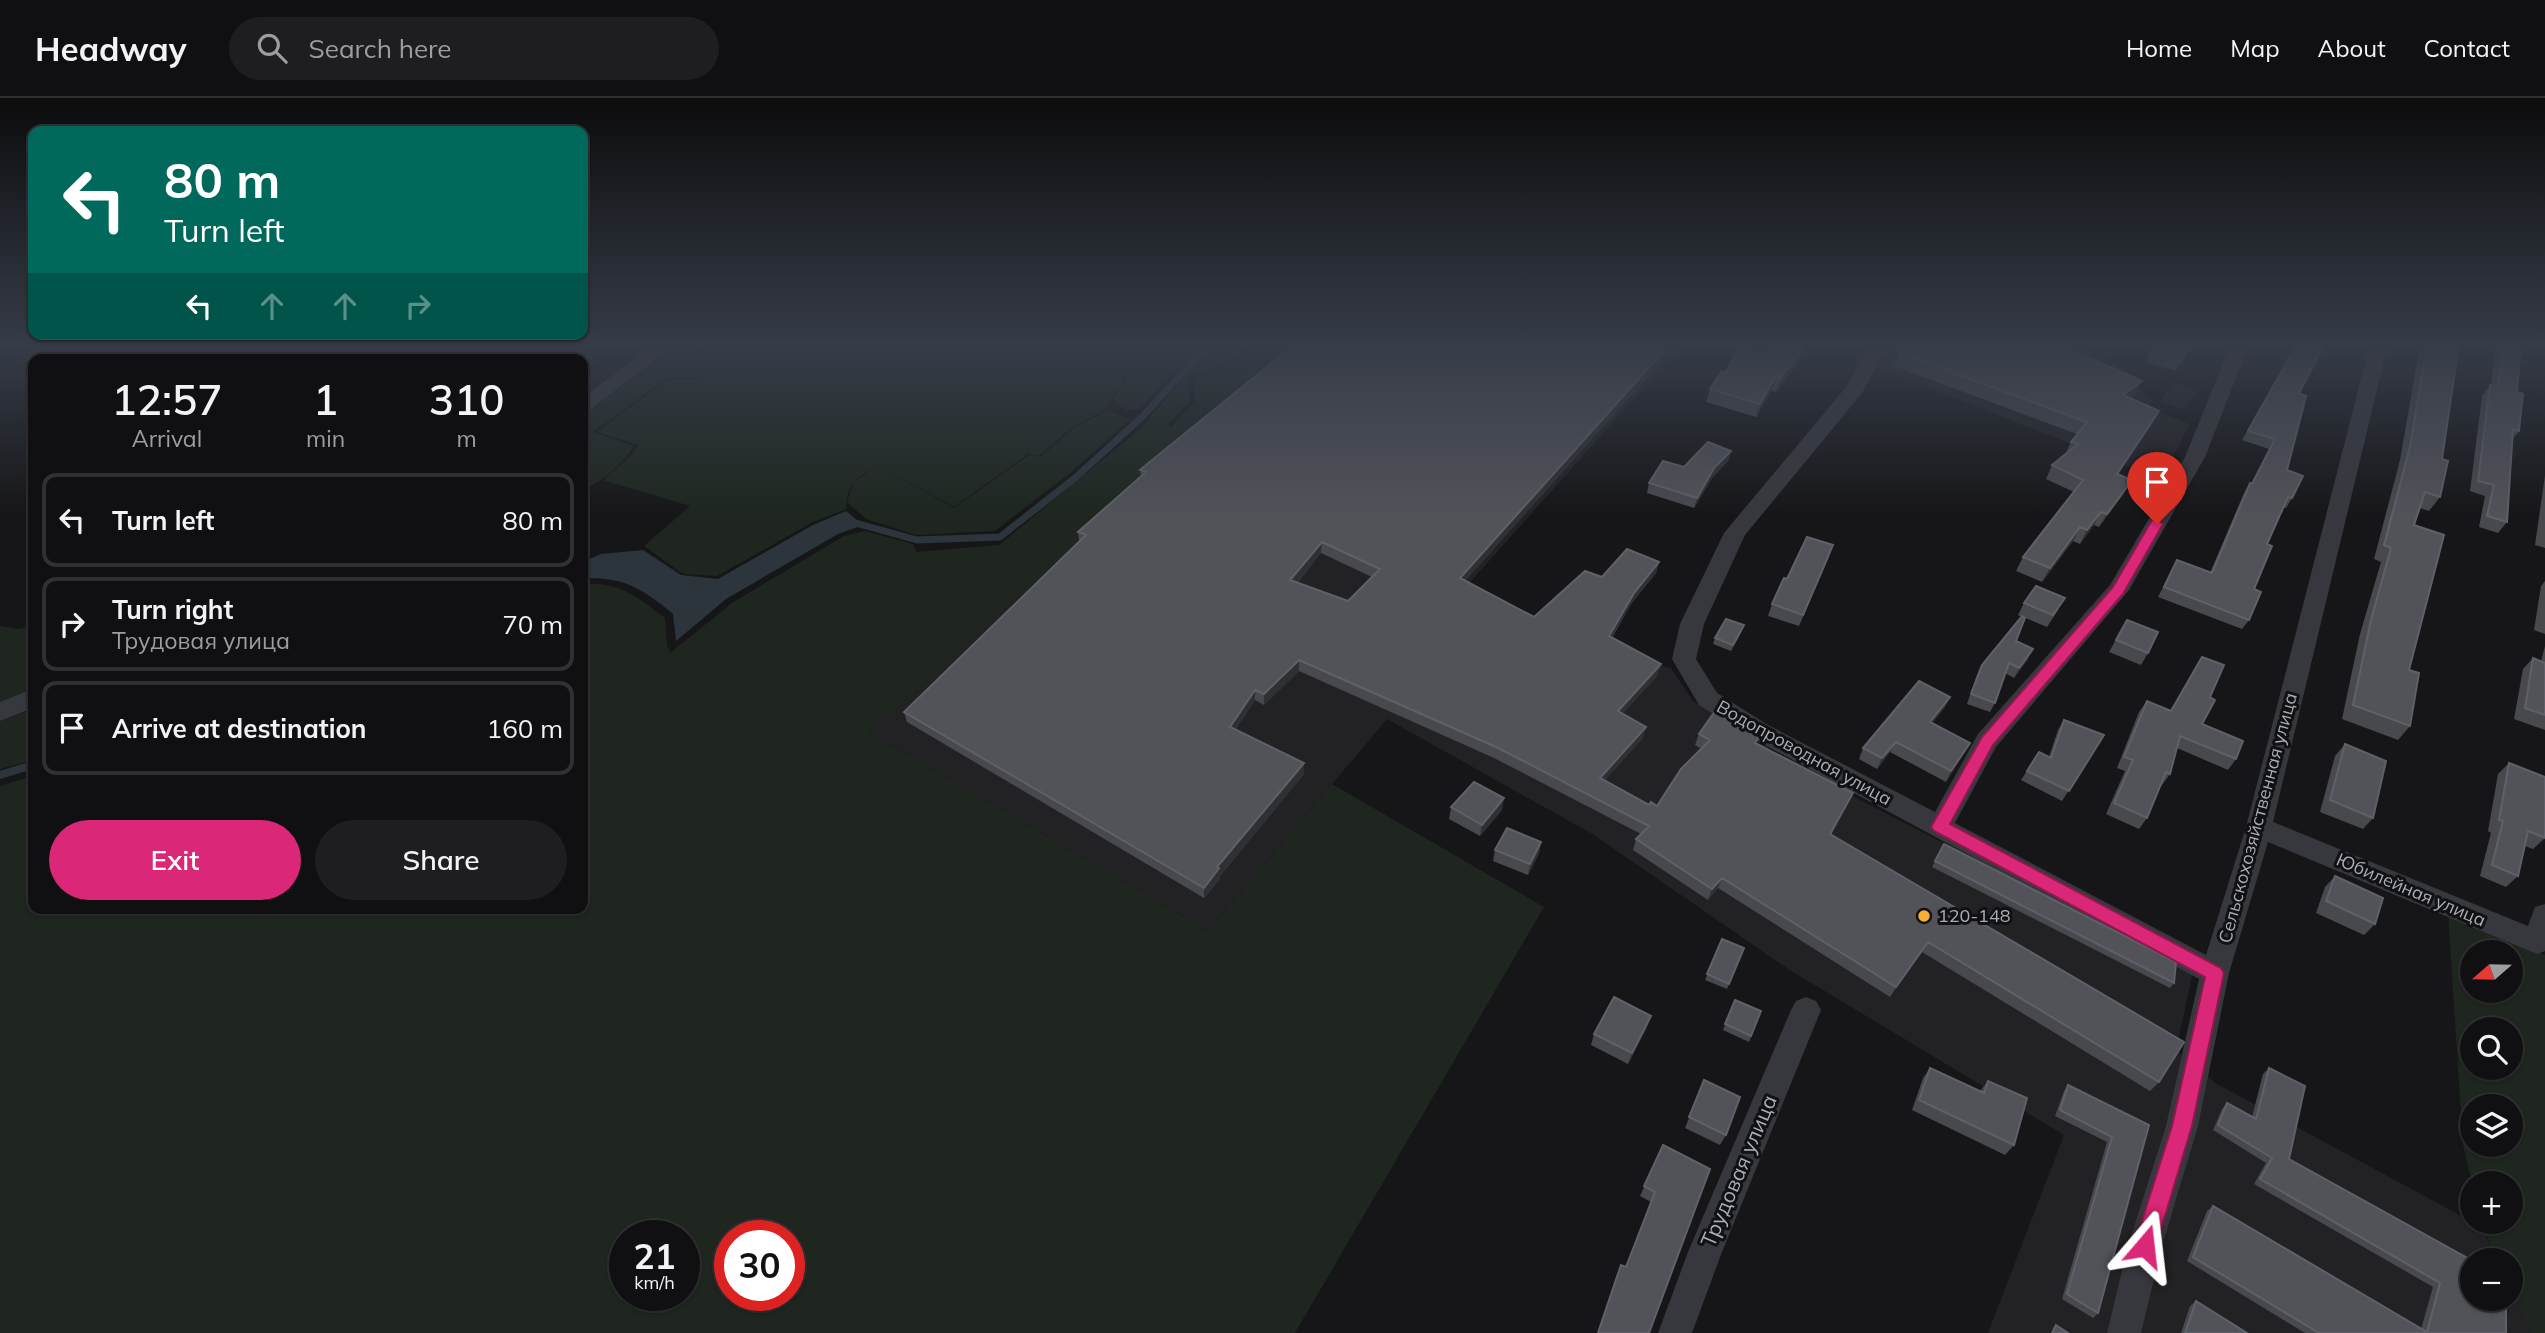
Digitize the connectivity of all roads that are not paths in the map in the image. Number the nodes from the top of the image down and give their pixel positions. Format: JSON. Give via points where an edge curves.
{"nodes":[{"id":1,"x":1844,"y":402,"type":"edge"},
{"id":2,"x":2217,"y":402,"type":"edge"},
{"id":3,"x":2365,"y":402,"type":"edge"},
{"id":4,"x":28,"y":700,"type":"edge"},
{"id":5,"x":0,"y":712,"type":"edge"},
{"id":6,"x":1940,"y":827,"type":"junction"},
{"id":7,"x":2259,"y":827,"type":"junction"},
{"id":8,"x":2545,"y":915,"type":"edge"},
{"id":9,"x":2215,"y":973,"type":"junction"},
{"id":10,"x":1806,"y":1010,"type":"dead end"},
{"id":11,"x":1675,"y":1333,"type":"edge"},
{"id":12,"x":2124,"y":1333,"type":"edge"}],
"edges":[{"from":1,"to":6,"type":"street","name":"Водопроводная улица","via":[[1735,533],[1692,624],[1684,659],[1708,699]]},
{"from":2,"to":6,"type":"street","via":[[2195,457],[2118,590],[1987,741]]},
{"from":3,"to":7,"type":"street","name":"Сельскохозяйственная улица"},
{"from":4,"to":5,"type":"street"},
{"from":6,"to":9,"type":"street","name":"Водопроводная улица"},
{"from":7,"to":8,"type":"street","name":"Юбилейная улица","via":[[2537,942]]},
{"from":7,"to":9,"type":"street","name":"Сельскохозяйственная улица"},
{"from":9,"to":12,"type":"street","name":"Сельскохозяйственная улица","via":[[2182,1126]]},
{"from":10,"to":11,"type":"street","name":"Трудовая улица","via":[[1704,1252]]}]}
